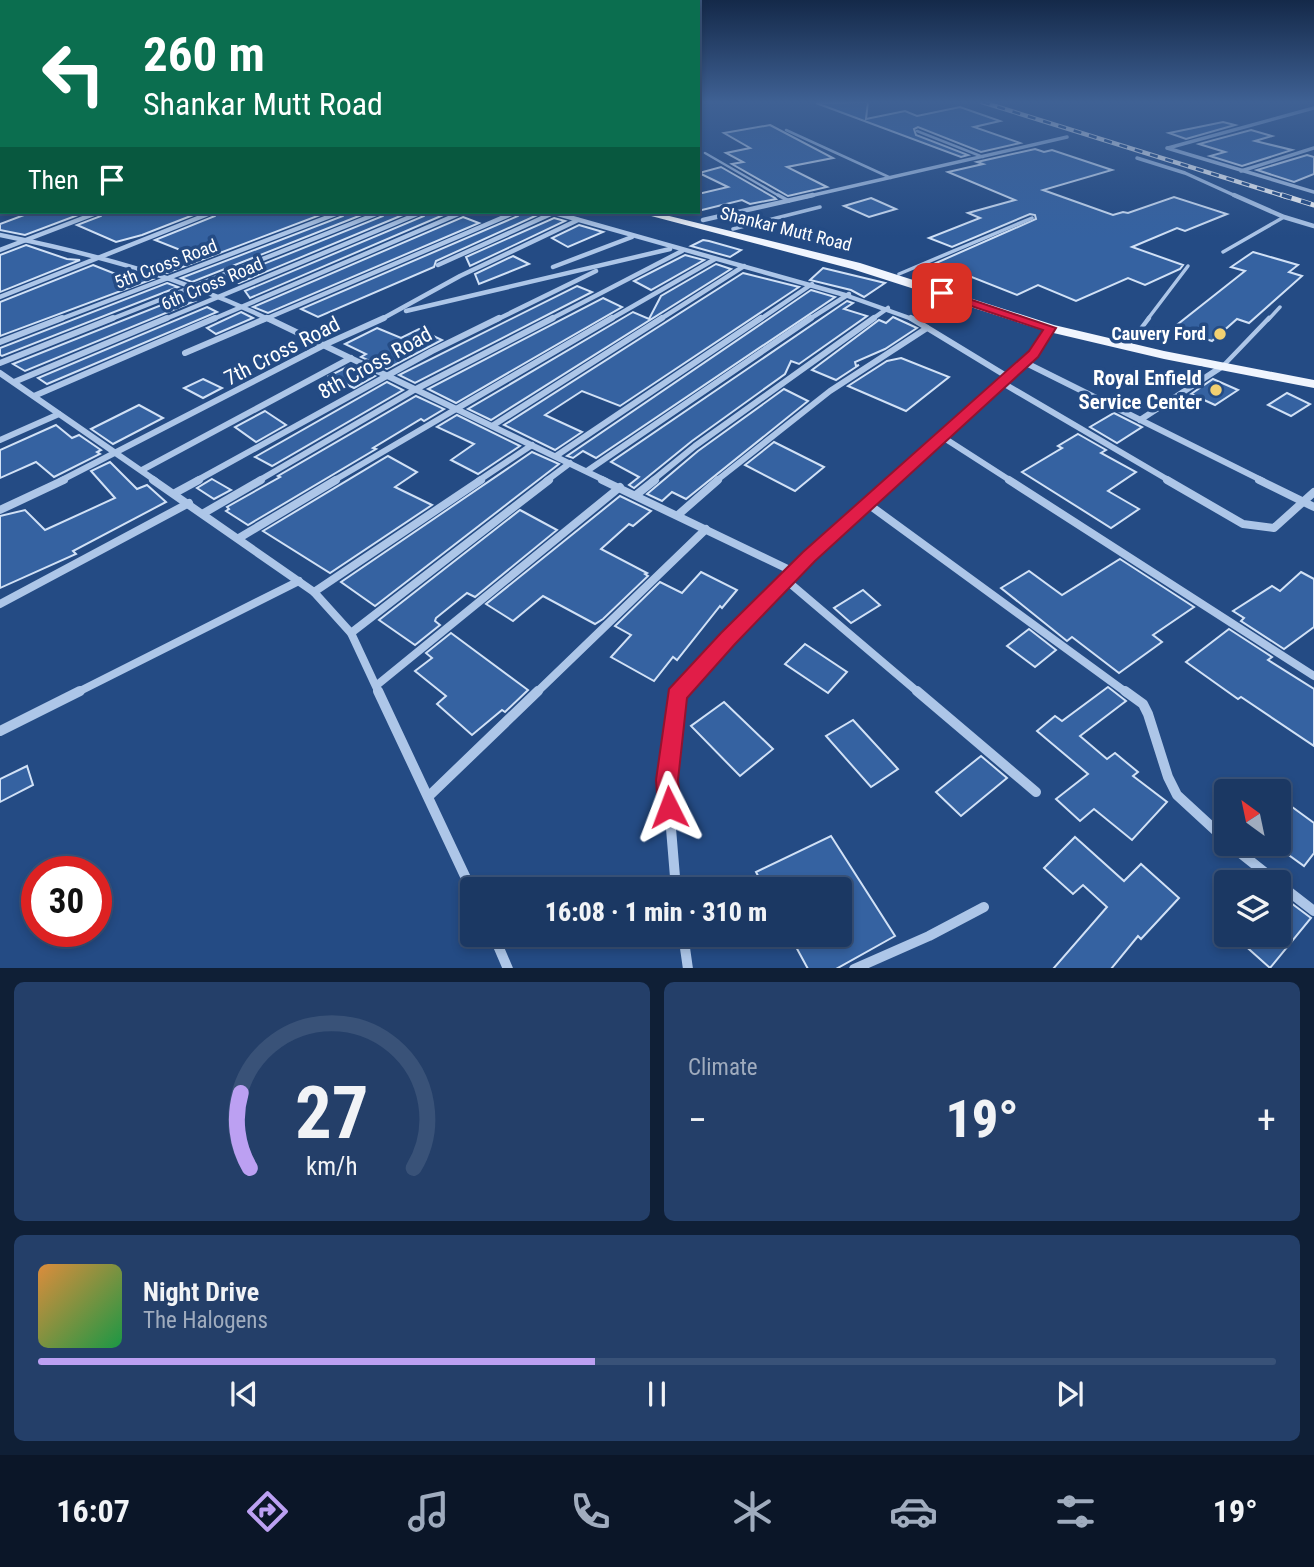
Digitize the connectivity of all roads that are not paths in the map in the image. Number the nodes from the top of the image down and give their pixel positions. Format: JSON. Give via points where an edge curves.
{"nodes":[{"id":1,"x":824,"y":147,"type":"edge"},
{"id":2,"x":958,"y":147,"type":"edge"},
{"id":3,"x":1024,"y":147,"type":"edge"},
{"id":4,"x":1170,"y":147,"type":"edge"},
{"id":5,"x":1314,"y":148,"type":"edge"},
{"id":6,"x":705,"y":153,"type":"dead end"},
{"id":7,"x":983,"y":157,"type":"junction"},
{"id":8,"x":1137,"y":158,"type":"dead end"},
{"id":9,"x":1241,"y":171,"type":"junction"},
{"id":10,"x":891,"y":178,"type":"junction"},
{"id":11,"x":1314,"y":192,"type":"edge"},
{"id":12,"x":789,"y":201,"type":"junction"},
{"id":13,"x":820,"y":207,"type":"dead end"},
{"id":14,"x":94,"y":214,"type":"edge"},
{"id":15,"x":208,"y":214,"type":"edge"},
{"id":16,"x":336,"y":214,"type":"edge"},
{"id":17,"x":376,"y":214,"type":"edge"},
{"id":18,"x":417,"y":214,"type":"edge"},
{"id":19,"x":458,"y":214,"type":"edge"},
{"id":20,"x":511,"y":214,"type":"edge"},
{"id":21,"x":548,"y":214,"type":"edge"},
{"id":22,"x":558,"y":214,"type":"edge"},
{"id":23,"x":649,"y":214,"type":"edge"},
{"id":24,"x":675,"y":214,"type":"edge"},
{"id":25,"x":1284,"y":217,"type":"junction"},
{"id":26,"x":1032,"y":218,"type":"dead end"},
{"id":27,"x":578,"y":220,"type":"junction"},
{"id":28,"x":703,"y":220,"type":"junction"},
{"id":29,"x":1314,"y":226,"type":"edge"},
{"id":30,"x":733,"y":229,"type":"junction"},
{"id":31,"x":0,"y":235,"type":"edge"},
{"id":32,"x":632,"y":237,"type":"junction"},
{"id":33,"x":26,"y":240,"type":"junction"},
{"id":34,"x":674,"y":249,"type":"junction"},
{"id":35,"x":0,"y":250,"type":"edge"},
{"id":36,"x":682,"y":251,"type":"junction"},
{"id":37,"x":1223,"y":252,"type":"dead end"},
{"id":38,"x":104,"y":257,"type":"junction"},
{"id":39,"x":716,"y":260,"type":"junction"},
{"id":40,"x":438,"y":265,"type":"dead end"},
{"id":41,"x":744,"y":266,"type":"junction"},
{"id":42,"x":1188,"y":266,"type":"dead end"},
{"id":43,"x":553,"y":267,"type":"dead end"},
{"id":44,"x":596,"y":271,"type":"dead end"},
{"id":45,"x":899,"y":274,"type":"junction"},
{"id":46,"x":174,"y":277,"type":"junction"},
{"id":47,"x":812,"y":284,"type":"junction"},
{"id":48,"x":195,"y":286,"type":"junction"},
{"id":49,"x":922,"y":286,"type":"junction"},
{"id":50,"x":849,"y":295,"type":"junction"},
{"id":51,"x":0,"y":297,"type":"edge"},
{"id":52,"x":222,"y":297,"type":"junction"},
{"id":53,"x":243,"y":306,"type":"junction"},
{"id":54,"x":1280,"y":307,"type":"dead end"},
{"id":55,"x":888,"y":308,"type":"junction"},
{"id":56,"x":395,"y":313,"type":"junction"},
{"id":57,"x":267,"y":318,"type":"junction"},
{"id":58,"x":927,"y":328,"type":"junction"},
{"id":59,"x":1050,"y":328,"type":"junction"},
{"id":60,"x":0,"y":342,"type":"edge"},
{"id":61,"x":324,"y":345,"type":"junction"},
{"id":62,"x":1127,"y":347,"type":"junction"},
{"id":63,"x":185,"y":353,"type":"dead end"},
{"id":64,"x":351,"y":358,"type":"junction"},
{"id":65,"x":1024,"y":362,"type":"junction"},
{"id":66,"x":0,"y":363,"type":"edge"},
{"id":67,"x":1223,"y":366,"type":"junction"},
{"id":68,"x":0,"y":373,"type":"edge"},
{"id":69,"x":388,"y":376,"type":"junction"},
{"id":70,"x":1004,"y":379,"type":"junction"},
{"id":71,"x":13,"y":382,"type":"junction"},
{"id":72,"x":1314,"y":384,"type":"edge"},
{"id":73,"x":416,"y":389,"type":"junction"},
{"id":74,"x":34,"y":396,"type":"junction"},
{"id":75,"x":455,"y":408,"type":"junction"},
{"id":76,"x":59,"y":414,"type":"junction"},
{"id":77,"x":1140,"y":420,"type":"junction"},
{"id":78,"x":492,"y":426,"type":"junction"},
{"id":79,"x":941,"y":436,"type":"junction"},
{"id":80,"x":0,"y":440,"type":"edge"},
{"id":81,"x":532,"y":445,"type":"junction"},
{"id":82,"x":119,"y":453,"type":"junction"},
{"id":83,"x":556,"y":456,"type":"junction"},
{"id":84,"x":570,"y":463,"type":"junction"},
{"id":85,"x":142,"y":470,"type":"junction"},
{"id":86,"x":587,"y":471,"type":"junction"},
{"id":87,"x":620,"y":487,"type":"junction"},
{"id":88,"x":1314,"y":492,"type":"edge"},
{"id":89,"x":175,"y":493,"type":"junction"},
{"id":90,"x":636,"y":495,"type":"junction"},
{"id":91,"x":1302,"y":501,"type":"junction"},
{"id":92,"x":189,"y":503,"type":"junction"},
{"id":93,"x":868,"y":504,"type":"junction"},
{"id":94,"x":1314,"y":508,"type":"edge"},
{"id":95,"x":0,"y":510,"type":"edge"},
{"id":96,"x":204,"y":513,"type":"junction"},
{"id":97,"x":678,"y":515,"type":"junction"},
{"id":98,"x":706,"y":529,"type":"junction"},
{"id":99,"x":239,"y":538,"type":"junction"},
{"id":100,"x":794,"y":572,"type":"junction"},
{"id":101,"x":786,"y":580,"type":"junction"},
{"id":102,"x":299,"y":581,"type":"junction"},
{"id":103,"x":314,"y":592,"type":"junction"},
{"id":104,"x":0,"y":604,"type":"edge"},
{"id":105,"x":351,"y":633,"type":"junction"},
{"id":106,"x":1314,"y":676,"type":"edge"},
{"id":107,"x":377,"y":685,"type":"junction"},
{"id":108,"x":0,"y":731,"type":"edge"},
{"id":109,"x":1036,"y":792,"type":"dead end"},
{"id":110,"x":429,"y":796,"type":"junction"},
{"id":111,"x":1214,"y":829,"type":"edge"},
{"id":112,"x":1245,"y":856,"type":"edge"},
{"id":113,"x":1262,"y":870,"type":"edge"},
{"id":114,"x":466,"y":877,"type":"edge"},
{"id":115,"x":676,"y":877,"type":"edge"},
{"id":116,"x":1291,"y":893,"type":"edge"},
{"id":117,"x":984,"y":907,"type":"dead end"},
{"id":118,"x":1314,"y":911,"type":"edge"},
{"id":119,"x":499,"y":947,"type":"edge"},
{"id":120,"x":684,"y":947,"type":"edge"},
{"id":121,"x":508,"y":968,"type":"edge"},
{"id":122,"x":688,"y":968,"type":"edge"},
{"id":123,"x":854,"y":968,"type":"edge"}],
"edges":[{"from":1,"to":10,"type":"lane"},
{"from":2,"to":7,"type":"lane"},
{"from":3,"to":7,"type":"street"},
{"from":4,"to":9,"type":"street"},
{"from":5,"to":9,"type":"street"},
{"from":6,"to":12,"type":"lane"},
{"from":7,"to":10,"type":"street"},
{"from":8,"to":25,"type":"street","via":[[1185,173]]},
{"from":9,"to":11,"type":"street"},
{"from":10,"to":12,"type":"street"},
{"from":12,"to":28,"type":"street"},
{"from":13,"to":30,"type":"lane"},
{"from":14,"to":33,"type":"street"},
{"from":15,"to":38,"type":"street"},
{"from":16,"to":46,"type":"street","name":"5th Cross Road"},
{"from":17,"to":48,"type":"street"},
{"from":18,"to":52,"type":"street","name":"6th Cross Road"},
{"from":19,"to":53,"type":"street"},
{"from":20,"to":57,"type":"street"},
{"from":21,"to":40,"type":"street"},
{"from":22,"to":27,"type":"street"},
{"from":23,"to":49,"type":"main road","name":"Shankar Mutt Road"},
{"from":24,"to":28,"type":"main road","name":"Shankar Mutt Road"},
{"from":25,"to":29,"type":"street"},
{"from":25,"to":37,"type":"lane"},
{"from":26,"to":45,"type":"lane"},
{"from":27,"to":32,"type":"street"},
{"from":27,"to":56,"type":"street","name":"7th Cross Road","via":[[460,276]]},
{"from":28,"to":30,"type":"main road","name":"Shankar Mutt Road"},
{"from":30,"to":45,"type":"main road","name":"Shankar Mutt Road"},
{"from":31,"to":33,"type":"street"},
{"from":32,"to":34,"type":"street"},
{"from":32,"to":43,"type":"street"},
{"from":33,"to":35,"type":"street"},
{"from":33,"to":38,"type":"street"},
{"from":34,"to":36,"type":"street"},
{"from":34,"to":56,"type":"street"},
{"from":36,"to":39,"type":"street"},
{"from":36,"to":73,"type":"street"},
{"from":38,"to":46,"type":"street"},
{"from":38,"to":51,"type":"street"},
{"from":39,"to":41,"type":"street"},
{"from":39,"to":75,"type":"street"},
{"from":41,"to":47,"type":"street"},
{"from":41,"to":78,"type":"street"},
{"from":42,"to":62,"type":"lane"},
{"from":44,"to":69,"type":"street","name":"8th Cross Road"},
{"from":45,"to":49,"type":"main road","name":"Shankar Mutt Road"},
{"from":46,"to":48,"type":"street"},
{"from":46,"to":60,"type":"street","name":"5th Cross Road"},
{"from":47,"to":50,"type":"street"},
{"from":47,"to":83,"type":"street"},
{"from":48,"to":52,"type":"street"},
{"from":48,"to":66,"type":"street"},
{"from":49,"to":59,"type":"main road","name":"Shankar Mutt Road"},
{"from":50,"to":55,"type":"street"},
{"from":50,"to":86,"type":"street"},
{"from":52,"to":53,"type":"street"},
{"from":52,"to":71,"type":"street","name":"6th Cross Road"},
{"from":53,"to":57,"type":"street"},
{"from":53,"to":74,"type":"street"},
{"from":54,"to":67,"type":"lane"},
{"from":55,"to":58,"type":"street"},
{"from":55,"to":90,"type":"street","via":[[695,446]]},
{"from":56,"to":61,"type":"street","name":"7th Cross Road"},
{"from":57,"to":61,"type":"street"},
{"from":57,"to":63,"type":"street"},
{"from":58,"to":70,"type":"street"},
{"from":58,"to":97,"type":"street","via":[[729,469]]},
{"from":59,"to":62,"type":"main road","name":"Shankar Mutt Road"},
{"from":59,"to":65,"type":"street"},
{"from":61,"to":64,"type":"street"},
{"from":61,"to":82,"type":"street","name":"7th Cross Road"},
{"from":62,"to":67,"type":"main road","name":"Shankar Mutt Road"},
{"from":64,"to":69,"type":"street"},
{"from":64,"to":85,"type":"street"},
{"from":65,"to":70,"type":"street"},
{"from":65,"to":77,"type":"street"},
{"from":67,"to":72,"type":"main road","name":"Shankar Mutt Road"},
{"from":67,"to":77,"type":"street"},
{"from":68,"to":71,"type":"street"},
{"from":69,"to":73,"type":"street"},
{"from":69,"to":89,"type":"street","name":"8th Cross Road"},
{"from":70,"to":79,"type":"street"},
{"from":70,"to":91,"type":"street","via":[[1243,524],[1274,528]]},
{"from":71,"to":74,"type":"street"},
{"from":73,"to":75,"type":"street"},
{"from":73,"to":96,"type":"street"},
{"from":74,"to":76,"type":"street"},
{"from":75,"to":78,"type":"street"},
{"from":75,"to":99,"type":"street"},
{"from":76,"to":80,"type":"street"},
{"from":76,"to":82,"type":"street"},
{"from":77,"to":91,"type":"street"},
{"from":78,"to":81,"type":"street"},
{"from":79,"to":93,"type":"street"},
{"from":79,"to":106,"type":"street"},
{"from":81,"to":83,"type":"street"},
{"from":81,"to":103,"type":"street"},
{"from":82,"to":85,"type":"street"},
{"from":82,"to":95,"type":"street","name":"7th Cross Road"},
{"from":83,"to":84,"type":"street"},
{"from":84,"to":86,"type":"street"},
{"from":84,"to":105,"type":"street"},
{"from":85,"to":89,"type":"street"},
{"from":86,"to":87,"type":"street"},
{"from":87,"to":90,"type":"street"},
{"from":87,"to":107,"type":"street"},
{"from":88,"to":91,"type":"street"},
{"from":89,"to":92,"type":"street"},
{"from":90,"to":97,"type":"street"},
{"from":91,"to":94,"type":"street"},
{"from":92,"to":96,"type":"street"},
{"from":92,"to":104,"type":"street"},
{"from":93,"to":100,"type":"street"},
{"from":93,"to":111,"type":"street","via":[[1143,704],[1152,719],[1172,788]]},
{"from":96,"to":99,"type":"street"},
{"from":97,"to":98,"type":"street"},
{"from":98,"to":100,"type":"street"},
{"from":98,"to":110,"type":"street"},
{"from":99,"to":102,"type":"street"},
{"from":100,"to":101,"type":"street"},
{"from":101,"to":109,"type":"street"},
{"from":101,"to":115,"type":"street","via":[[677,695],[667,780]]},
{"from":102,"to":103,"type":"street"},
{"from":102,"to":108,"type":"street"},
{"from":103,"to":105,"type":"street"},
{"from":105,"to":107,"type":"street"},
{"from":107,"to":110,"type":"street"},
{"from":110,"to":114,"type":"street"},
{"from":112,"to":113,"type":"street"},
{"from":116,"to":118,"type":"street"},
{"from":117,"to":123,"type":"street"},
{"from":119,"to":121,"type":"street"},
{"from":120,"to":122,"type":"street"}]}
